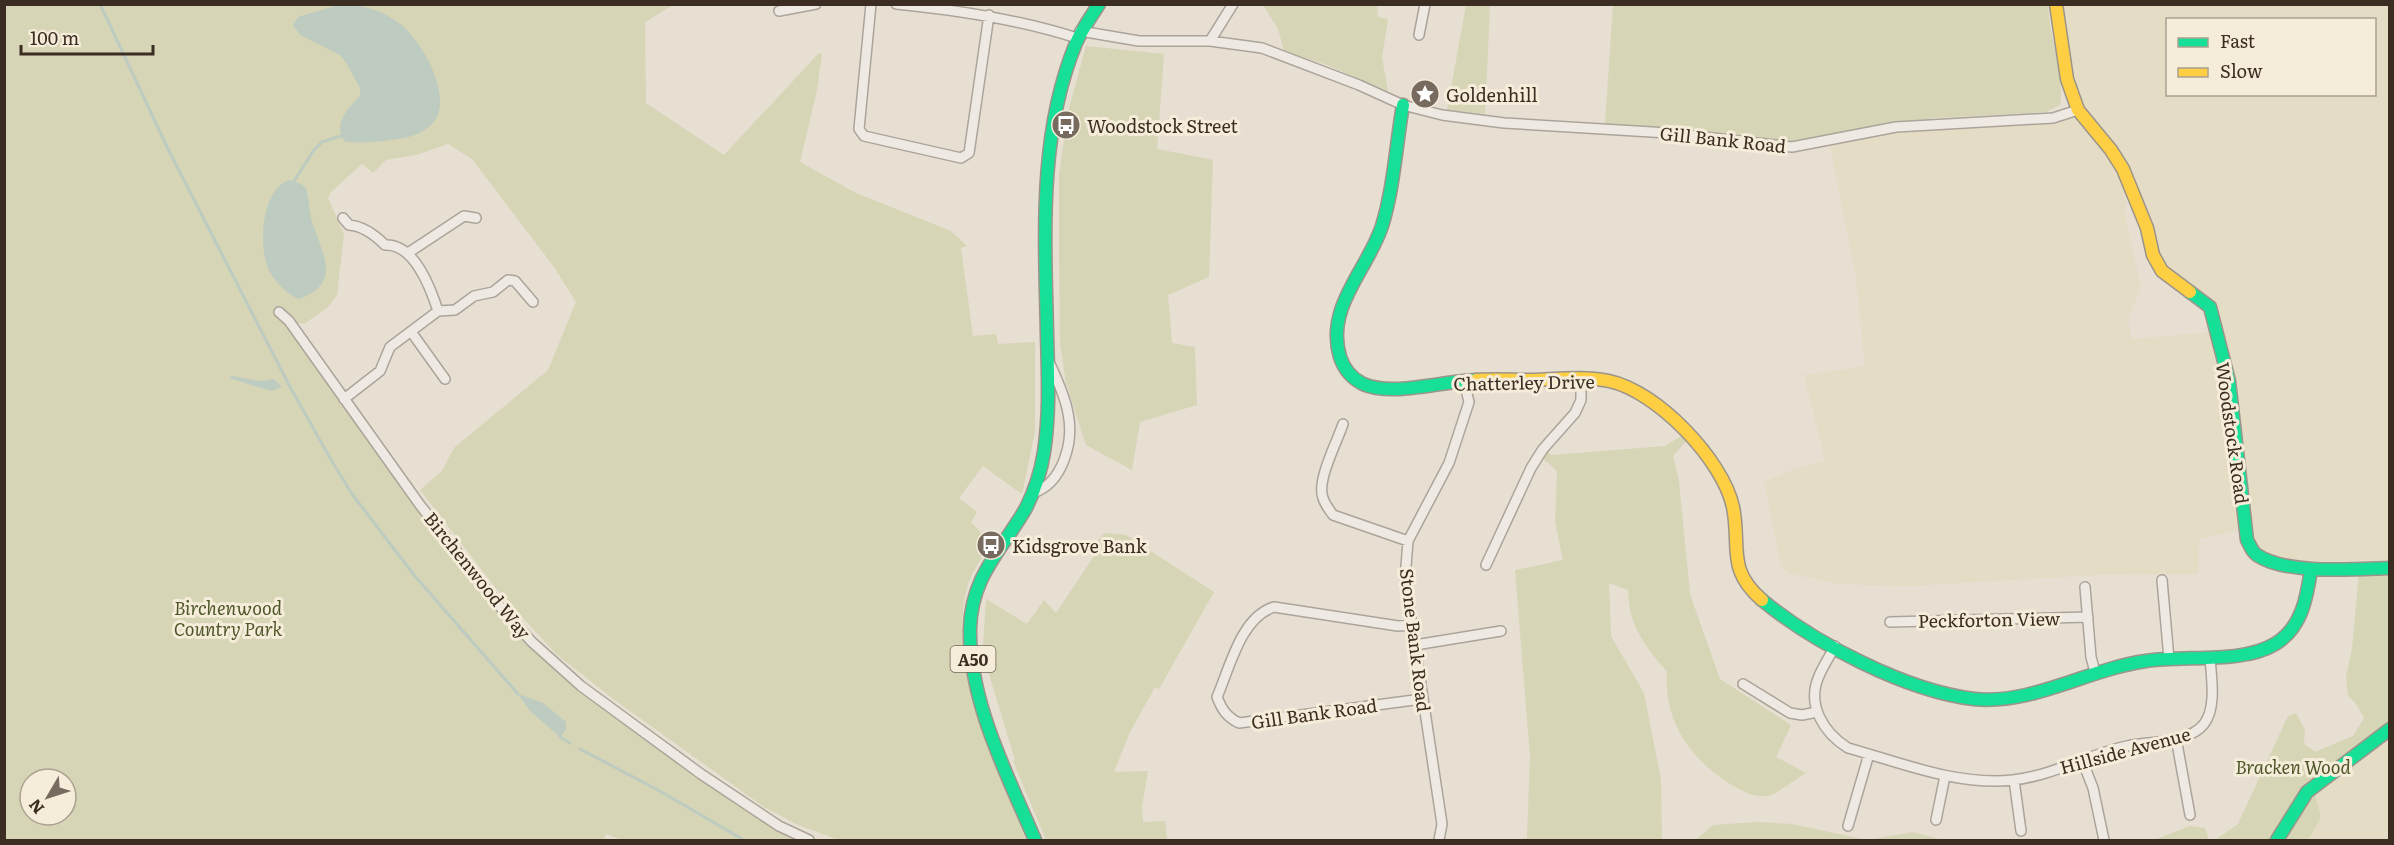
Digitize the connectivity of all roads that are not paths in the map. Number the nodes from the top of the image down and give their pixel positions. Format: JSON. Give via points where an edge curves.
{"nodes":[{"id":1,"x":816,"y":4,"type":"edge"},
{"id":2,"x":872,"y":4,"type":"edge"},
{"id":3,"x":896,"y":4,"type":"edge"},
{"id":4,"x":1099,"y":4,"type":"edge"},
{"id":5,"x":1233,"y":4,"type":"edge"},
{"id":6,"x":1425,"y":4,"type":"edge"},
{"id":7,"x":2056,"y":4,"type":"edge"},
{"id":8,"x":779,"y":11,"type":"dead end"},
{"id":9,"x":988,"y":15,"type":"junction"},
{"id":10,"x":1078,"y":34,"type":"junction"},
{"id":11,"x":1419,"y":34,"type":"dead end"},
{"id":12,"x":1210,"y":41,"type":"junction"},
{"id":13,"x":1403,"y":105,"type":"junction"},
{"id":14,"x":2078,"y":110,"type":"junction"},
{"id":15,"x":343,"y":218,"type":"dead end"},
{"id":16,"x":476,"y":218,"type":"dead end"},
{"id":17,"x":408,"y":253,"type":"junction"},
{"id":18,"x":533,"y":302,"type":"dead end"},
{"id":19,"x":438,"y":311,"type":"junction"},
{"id":20,"x":279,"y":312,"type":"dead end"},
{"id":21,"x":412,"y":333,"type":"junction"},
{"id":22,"x":1048,"y":357,"type":"junction"},
{"id":23,"x":445,"y":379,"type":"dead end"},
{"id":24,"x":1581,"y":379,"type":"junction"},
{"id":25,"x":1464,"y":381,"type":"junction"},
{"id":26,"x":344,"y":399,"type":"junction"},
{"id":27,"x":1343,"y":424,"type":"dead end"},
{"id":28,"x":1033,"y":493,"type":"junction"},
{"id":29,"x":1408,"y":541,"type":"junction"},
{"id":30,"x":1486,"y":565,"type":"dead end"},
{"id":31,"x":2390,"y":568,"type":"edge"},
{"id":32,"x":2311,"y":569,"type":"junction"},
{"id":33,"x":2162,"y":580,"type":"dead end"},
{"id":34,"x":2085,"y":587,"type":"dead end"},
{"id":35,"x":2088,"y":617,"type":"junction"},
{"id":36,"x":1890,"y":622,"type":"dead end"},
{"id":37,"x":1413,"y":625,"type":"junction"},
{"id":38,"x":1501,"y":631,"type":"dead end"},
{"id":39,"x":1415,"y":645,"type":"junction"},
{"id":40,"x":1835,"y":646,"type":"junction"},
{"id":41,"x":2210,"y":657,"type":"junction"},
{"id":42,"x":2169,"y":659,"type":"junction"},
{"id":43,"x":2095,"y":672,"type":"junction"},
{"id":44,"x":1743,"y":684,"type":"dead end"},
{"id":45,"x":1422,"y":699,"type":"junction"},
{"id":46,"x":1817,"y":712,"type":"junction"},
{"id":47,"x":2390,"y":729,"type":"edge"},
{"id":48,"x":2176,"y":738,"type":"junction"},
{"id":49,"x":1869,"y":754,"type":"junction"},
{"id":50,"x":2082,"y":760,"type":"junction"},
{"id":51,"x":1945,"y":776,"type":"junction"},
{"id":52,"x":2014,"y":780,"type":"junction"},
{"id":53,"x":2190,"y":815,"type":"dead end"},
{"id":54,"x":1936,"y":820,"type":"dead end"},
{"id":55,"x":1848,"y":826,"type":"dead end"},
{"id":56,"x":2021,"y":831,"type":"dead end"},
{"id":57,"x":1034,"y":838,"type":"edge"},
{"id":58,"x":809,"y":840,"type":"edge"},
{"id":59,"x":1439,"y":840,"type":"edge"},
{"id":60,"x":2104,"y":840,"type":"edge"},
{"id":61,"x":2277,"y":840,"type":"edge"}],
"edges":[{"from":1,"to":8,"type":"street"},
{"from":2,"to":9,"type":"street","via":[[859,129],[864,136],[961,158],[969,153]]},
{"from":3,"to":9,"type":"street"},
{"from":4,"to":10,"type":"street","number":"A50"},
{"from":5,"to":12,"type":"street"},
{"from":6,"to":11,"type":"street"},
{"from":7,"to":14,"type":"street","name":"Woodstock Road","via":[[2067,79]]},
{"from":9,"to":10,"type":"street"},
{"from":10,"to":12,"type":"street","via":[[1139,41]]},
{"from":10,"to":22,"type":"street","number":"A50","via":[[1058,94],[1047,180]]},
{"from":12,"to":13,"type":"street","via":[[1262,48]]},
{"from":13,"to":14,"type":"street","name":"Gill Bank Road","via":[[1442,115],[1504,123],[1668,133],[1792,147],[1896,127],[2053,118]]},
{"from":13,"to":25,"type":"street","name":"Chatterley Drive","via":[[1381,230],[1343,299],[1337,324],[1338,351],[1347,372],[1358,382],[1375,387]]},
{"from":14,"to":32,"type":"street","name":"Woodstock Road","via":[[2123,169],[2162,271],[2210,307],[2229,381],[2247,540],[2254,553],[2265,560]]},
{"from":15,"to":17,"type":"street","via":[[348,225],[357,225],[385,245]]},
{"from":16,"to":17,"type":"street","via":[[464,216]]},
{"from":17,"to":19,"type":"street","via":[[431,288]]},
{"from":18,"to":19,"type":"street","via":[[515,281],[508,280],[493,292],[474,296],[455,310]]},
{"from":19,"to":21,"type":"street"},
{"from":20,"to":26,"type":"street","name":"Birchenwood Way","via":[[291,316]]},
{"from":21,"to":23,"type":"street"},
{"from":21,"to":26,"type":"street","via":[[390,347],[380,371]]},
{"from":22,"to":28,"type":"street","number":"A50","via":[[1048,428]]},
{"from":22,"to":28,"type":"street","via":[[1070,430],[1065,458],[1057,474],[1046,488]]},
{"from":24,"to":25,"type":"street","name":"Chatterley Drive"},
{"from":24,"to":30,"type":"street","via":[[1581,400],[1575,413],[1531,468]]},
{"from":24,"to":40,"type":"street","name":"Chatterley Drive","via":[[1612,382],[1635,390],[1707,453],[1732,504],[1743,581],[1770,606]]},
{"from":25,"to":29,"type":"street","name":"Stone Bank Road","via":[[1469,402],[1449,464]]},
{"from":26,"to":58,"type":"street","name":"Birchenwood Way","via":[[420,505],[532,642],[581,686],[701,774],[779,826]]},
{"from":27,"to":29,"type":"street","via":[[1322,482],[1325,505],[1333,515]]},
{"from":28,"to":57,"type":"street","number":"A50","via":[[980,576],[970,632],[981,696]]},
{"from":29,"to":37,"type":"street","name":"Stone Bank Road","via":[[1405,579]]},
{"from":31,"to":32,"type":"street","name":"Woodstock Road"},
{"from":32,"to":41,"type":"street","name":"Chatterley Drive","via":[[2308,597],[2300,619],[2281,642],[2262,652]]},
{"from":33,"to":42,"type":"street"},
{"from":34,"to":35,"type":"street","name":"Peckforton View"},
{"from":35,"to":36,"type":"street","name":"Peckforton View"},
{"from":35,"to":43,"type":"street","name":"Peckforton View"},
{"from":37,"to":39,"type":"street","name":"Stone Bank Road"},
{"from":37,"to":45,"type":"street","name":"Gill Bank Road","via":[[1274,607],[1263,610],[1244,633],[1217,697],[1221,709],[1239,723]]},
{"from":38,"to":39,"type":"street"},
{"from":39,"to":45,"type":"street","name":"Stone Bank Road"},
{"from":40,"to":43,"type":"street","name":"Chatterley Drive","via":[[1907,680],[1948,694],[1979,699],[2029,695]]},
{"from":40,"to":46,"type":"street","via":[[1818,677]]},
{"from":41,"to":42,"type":"street","name":"Chatterley Drive"},
{"from":41,"to":48,"type":"street","name":"Hillside Avenue","via":[[2209,716],[2198,730]]},
{"from":42,"to":43,"type":"street","name":"Chatterley Drive"},
{"from":44,"to":46,"type":"street","via":[[1790,713]]},
{"from":45,"to":59,"type":"street","name":"Stone Bank Road","via":[[1442,824]]},
{"from":46,"to":49,"type":"street","name":"Hillside Avenue","via":[[1834,740]]},
{"from":47,"to":61,"type":"street","via":[[2319,782],[2298,804]]},
{"from":48,"to":50,"type":"street","name":"Hillside Avenue","via":[[2130,745]]},
{"from":48,"to":53,"type":"street"},
{"from":49,"to":51,"type":"street","name":"Hillside Avenue"},
{"from":49,"to":55,"type":"street"},
{"from":50,"to":52,"type":"street","name":"Hillside Avenue"},
{"from":50,"to":60,"type":"street","via":[[2093,788]]},
{"from":51,"to":52,"type":"street","name":"Hillside Avenue"},
{"from":51,"to":54,"type":"street"},
{"from":52,"to":56,"type":"street"}]}
